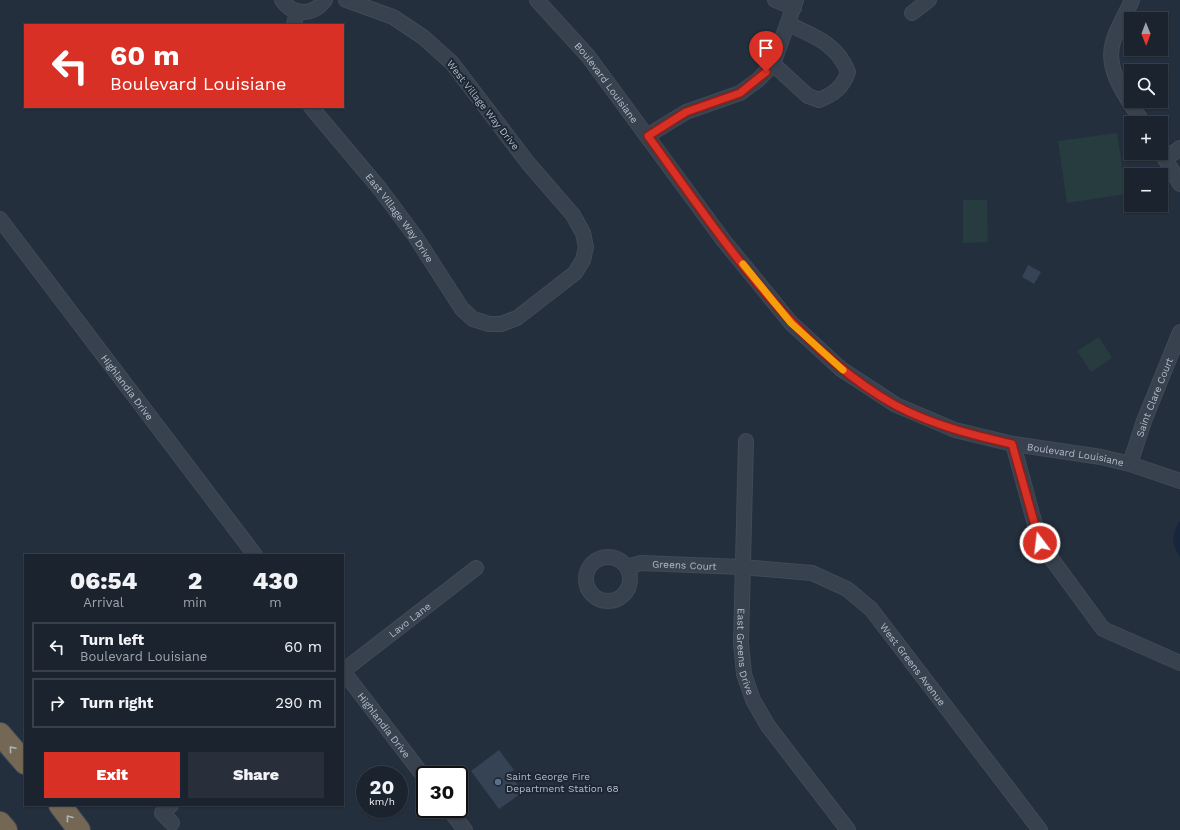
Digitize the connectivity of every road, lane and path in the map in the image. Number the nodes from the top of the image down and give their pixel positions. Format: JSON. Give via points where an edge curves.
{"nodes":[{"id":1,"x":282,"y":0,"type":"edge"},
{"id":2,"x":325,"y":0,"type":"edge"},
{"id":3,"x":346,"y":0,"type":"edge"},
{"id":4,"x":537,"y":0,"type":"edge"},
{"id":5,"x":775,"y":0,"type":"edge"},
{"id":6,"x":929,"y":0,"type":"edge"},
{"id":7,"x":1132,"y":0,"type":"edge"},
{"id":8,"x":795,"y":4,"type":"edge"},
{"id":9,"x":297,"y":11,"type":"junction"},
{"id":10,"x":912,"y":13,"type":"dead end"},
{"id":11,"x":294,"y":24,"type":"edge"},
{"id":12,"x":788,"y":24,"type":"junction"},
{"id":13,"x":773,"y":64,"type":"junction"},
{"id":14,"x":312,"y":108,"type":"edge"},
{"id":15,"x":1139,"y":116,"type":"edge"},
{"id":16,"x":648,"y":136,"type":"junction"},
{"id":17,"x":1180,"y":148,"type":"edge"},
{"id":18,"x":1168,"y":154,"type":"edge"},
{"id":19,"x":1165,"y":160,"type":"edge"},
{"id":20,"x":1180,"y":184,"type":"edge"},
{"id":21,"x":0,"y":219,"type":"edge"},
{"id":22,"x":489,"y":324,"type":"joint"},
{"id":23,"x":1178,"y":339,"type":"edge"},
{"id":24,"x":746,"y":441,"type":"dead end"},
{"id":25,"x":1012,"y":444,"type":"junction"},
{"id":26,"x":1130,"y":464,"type":"junction"},
{"id":27,"x":1180,"y":481,"type":"edge"},
{"id":28,"x":254,"y":554,"type":"edge"},
{"id":29,"x":627,"y":567,"type":"dead end"},
{"id":30,"x":742,"y":567,"type":"junction"},
{"id":31,"x":476,"y":568,"type":"dead end"},
{"id":32,"x":1180,"y":663,"type":"edge"},
{"id":33,"x":344,"y":670,"type":"edge"},
{"id":34,"x":344,"y":672,"type":"edge"},
{"id":35,"x":0,"y":734,"type":"edge"},
{"id":36,"x":24,"y":762,"type":"edge"},
{"id":37,"x":416,"y":766,"type":"edge"},
{"id":38,"x":61,"y":806,"type":"edge"},
{"id":39,"x":170,"y":806,"type":"edge"},
{"id":40,"x":455,"y":818,"type":"edge"},
{"id":41,"x":0,"y":823,"type":"edge"},
{"id":42,"x":172,"y":823,"type":"dead end"},
{"id":43,"x":6,"y":830,"type":"edge"},
{"id":44,"x":79,"y":830,"type":"edge"},
{"id":45,"x":465,"y":830,"type":"edge"},
{"id":46,"x":848,"y":830,"type":"edge"},
{"id":47,"x":1040,"y":830,"type":"edge"}],
"edges":[{"from":1,"to":9,"type":"street"},
{"from":2,"to":9,"type":"street","via":[[313,10]]},
{"from":3,"to":22,"type":"street","name":"West Village Way Drive","via":[[393,18],[423,36],[452,63],[528,163],[573,215],[583,233],[586,247],[583,260],[574,273],[518,318],[501,324]]},
{"from":4,"to":16,"type":"street","name":"Boulevard Louisiane","via":[[588,56]]},
{"from":5,"to":8,"type":"street"},
{"from":6,"to":10,"type":"street"},
{"from":7,"to":15,"type":"street","via":[[1113,43],[1111,61],[1117,80]]},
{"from":8,"to":12,"type":"street"},
{"from":9,"to":11,"type":"street"},
{"from":12,"to":13,"type":"street"},
{"from":12,"to":13,"type":"street","via":[[825,42],[843,59],[848,72],[844,83],[832,94],[819,100],[808,96]]},
{"from":13,"to":16,"type":"street","via":[[758,80],[740,93],[686,112]]},
{"from":14,"to":22,"type":"street","name":"East Village Way Drive","via":[[380,189],[415,236],[462,309],[473,319]]},
{"from":16,"to":25,"type":"street","name":"Boulevard Louisiane","via":[[724,241],[791,323],[841,369],[896,405],[955,430]]},
{"from":17,"to":18,"type":"street"},
{"from":19,"to":20,"type":"street"},
{"from":21,"to":28,"type":"street","name":"Highlandia Drive"},
{"from":23,"to":26,"type":"street","name":"Saint Clare Court","via":[[1144,421]]},
{"from":24,"to":30,"type":"street","name":"East Greens Drive"},
{"from":25,"to":26,"type":"street","name":"Boulevard Louisiane","via":[[1102,457]]},
{"from":25,"to":32,"type":"street","via":[[1040,543],[1103,629]]},
{"from":26,"to":27,"type":"street","name":"Boulevard Louisiane"},
{"from":29,"to":30,"type":"street","name":"Greens Court","via":[[641,563]]},
{"from":30,"to":46,"type":"street","name":"East Greens Drive","via":[[741,643],[744,674],[753,700],[768,726]]},
{"from":30,"to":47,"type":"street","name":"West Greens Avenue","via":[[812,573],[847,588],[871,610]]},
{"from":31,"to":33,"type":"street","name":"Lavo Lane"},
{"from":34,"to":37,"type":"street","name":"Highlandia Drive"},
{"from":36,"to":35,"type":"highway","one_way":true},
{"from":44,"to":38,"type":"highway","one_way":true},
{"from":39,"to":42,"type":"street","via":[[162,813]]},
{"from":40,"to":45,"type":"street"},
{"from":41,"to":43,"type":"highway"}]}
